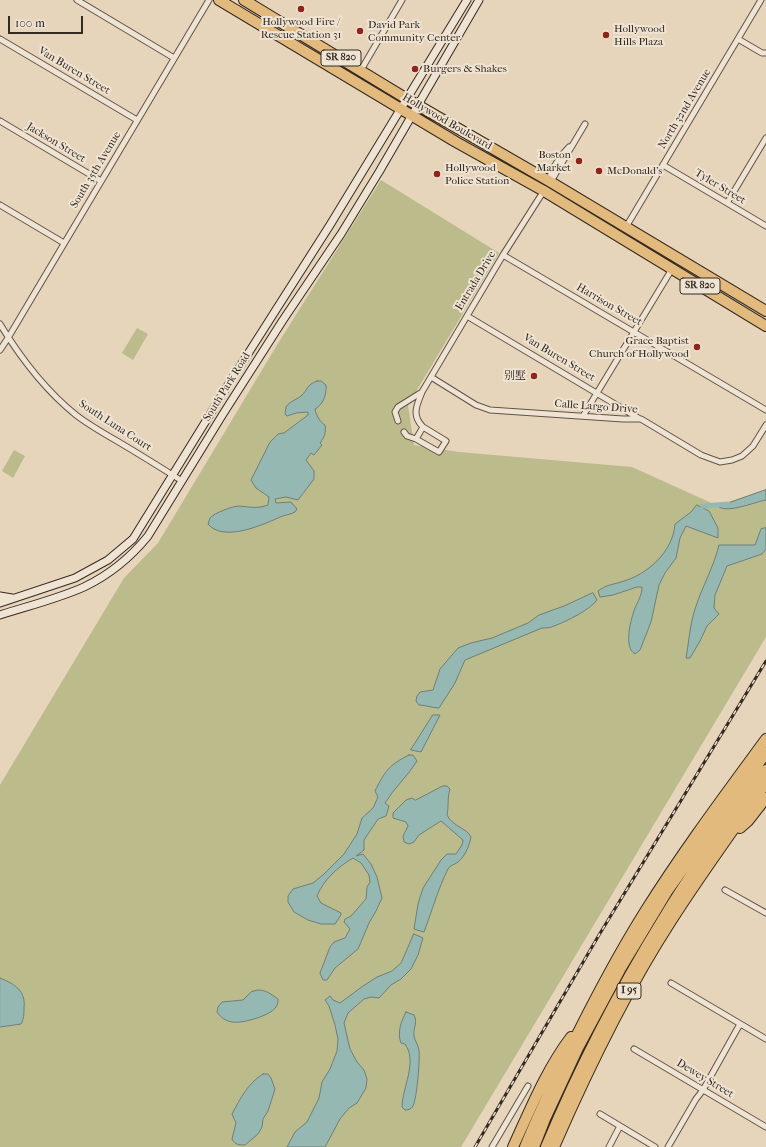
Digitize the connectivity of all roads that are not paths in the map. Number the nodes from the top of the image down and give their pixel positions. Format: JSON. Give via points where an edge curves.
{"nodes":[{"id":1,"x":77,"y":0,"type":"edge"},
{"id":2,"x":209,"y":0,"type":"edge"},
{"id":3,"x":219,"y":0,"type":"edge"},
{"id":4,"x":244,"y":0,"type":"edge"},
{"id":5,"x":402,"y":0,"type":"edge"},
{"id":6,"x":467,"y":0,"type":"edge"},
{"id":7,"x":479,"y":0,"type":"edge"},
{"id":8,"x":761,"y":0,"type":"edge"},
{"id":9,"x":0,"y":39,"type":"edge"},
{"id":10,"x":738,"y":39,"type":"junction"},
{"id":11,"x":766,"y":53,"type":"edge"},
{"id":12,"x":174,"y":58,"type":"junction"},
{"id":13,"x":361,"y":70,"type":"junction"},
{"id":14,"x":407,"y":99,"type":"junction"},
{"id":15,"x":417,"y":105,"type":"junction"},
{"id":16,"x":402,"y":109,"type":"junction"},
{"id":17,"x":412,"y":115,"type":"junction"},
{"id":18,"x":137,"y":120,"type":"junction"},
{"id":19,"x":0,"y":121,"type":"edge"},
{"id":20,"x":585,"y":124,"type":"dead end"},
{"id":21,"x":766,"y":138,"type":"edge"},
{"id":22,"x":664,"y":165,"type":"junction"},
{"id":23,"x":101,"y":181,"type":"junction"},
{"id":24,"x":549,"y":182,"type":"junction"},
{"id":25,"x":544,"y":191,"type":"junction"},
{"id":26,"x":727,"y":203,"type":"junction"},
{"id":27,"x":0,"y":205,"type":"edge"},
{"id":28,"x":341,"y":208,"type":"junction"},
{"id":29,"x":353,"y":215,"type":"junction"},
{"id":30,"x":766,"y":226,"type":"edge"},
{"id":31,"x":626,"y":227,"type":"junction"},
{"id":32,"x":64,"y":243,"type":"junction"},
{"id":33,"x":634,"y":246,"type":"junction"},
{"id":34,"x":667,"y":252,"type":"junction"},
{"id":35,"x":503,"y":256,"type":"junction"},
{"id":36,"x":672,"y":269,"type":"junction"},
{"id":37,"x":695,"y":269,"type":"junction"},
{"id":38,"x":766,"y":311,"type":"edge"},
{"id":39,"x":467,"y":316,"type":"junction"},
{"id":40,"x":0,"y":324,"type":"edge"},
{"id":41,"x":766,"y":326,"type":"edge"},
{"id":42,"x":633,"y":331,"type":"junction"},
{"id":43,"x":8,"y":338,"type":"junction"},
{"id":44,"x":0,"y":350,"type":"edge"},
{"id":45,"x":431,"y":377,"type":"junction"},
{"id":46,"x":422,"y":392,"type":"junction"},
{"id":47,"x":597,"y":392,"type":"junction"},
{"id":48,"x":406,"y":402,"type":"junction"},
{"id":49,"x":416,"y":408,"type":"junction"},
{"id":50,"x":766,"y":410,"type":"edge"},
{"id":51,"x":583,"y":416,"type":"junction"},
{"id":52,"x":641,"y":419,"type":"junction"},
{"id":53,"x":398,"y":421,"type":"tunnel mouth"},
{"id":54,"x":766,"y":425,"type":"edge"},
{"id":55,"x":423,"y":427,"type":"junction"},
{"id":56,"x":404,"y":432,"type":"tunnel mouth"},
{"id":57,"x":416,"y":439,"type":"junction"},
{"id":58,"x":173,"y":475,"type":"junction"},
{"id":59,"x":182,"y":481,"type":"junction"},
{"id":60,"x":0,"y":596,"type":"edge"},
{"id":61,"x":14,"y":599,"type":"junction"},
{"id":62,"x":0,"y":603,"type":"edge"},
{"id":63,"x":0,"y":615,"type":"edge"},
{"id":64,"x":766,"y":739,"type":"edge"},
{"id":65,"x":766,"y":753,"type":"edge"},
{"id":66,"x":766,"y":770,"type":"edge"},
{"id":67,"x":766,"y":783,"type":"edge"},
{"id":68,"x":766,"y":798,"type":"edge"},
{"id":69,"x":722,"y":845,"type":"junction"},
{"id":70,"x":725,"y":890,"type":"dead end"},
{"id":71,"x":765,"y":911,"type":"edge"},
{"id":72,"x":671,"y":983,"type":"dead end"},
{"id":73,"x":585,"y":1017,"type":"junction"},
{"id":74,"x":740,"y":1024,"type":"junction"},
{"id":75,"x":766,"y":1039,"type":"edge"},
{"id":76,"x":634,"y":1048,"type":"dead end"},
{"id":77,"x":528,"y":1086,"type":"dead end"},
{"id":78,"x":703,"y":1090,"type":"junction"},
{"id":79,"x":600,"y":1114,"type":"dead end"},
{"id":80,"x":620,"y":1126,"type":"junction"},
{"id":81,"x":766,"y":1127,"type":"edge"},
{"id":82,"x":492,"y":1147,"type":"edge"},
{"id":83,"x":513,"y":1147,"type":"edge"},
{"id":84,"x":526,"y":1147,"type":"edge"},
{"id":85,"x":534,"y":1147,"type":"edge"},
{"id":86,"x":546,"y":1147,"type":"edge"},
{"id":87,"x":554,"y":1147,"type":"edge"},
{"id":88,"x":609,"y":1147,"type":"edge"},
{"id":89,"x":655,"y":1147,"type":"edge"},
{"id":90,"x":668,"y":1147,"type":"edge"}],
"edges":[{"from":1,"to":12,"type":"street"},
{"from":2,"to":12,"type":"street","name":"South 35th Avenue"},
{"from":3,"to":16,"type":"highway","name":"Hollywood Boulevard","number":"SR 820"},
{"from":4,"to":13,"type":"highway","name":"Hollywood Boulevard","number":"SR 820"},
{"from":5,"to":13,"type":"street"},
{"from":6,"to":14,"type":"street","name":"South Park Road"},
{"from":7,"to":15,"type":"street","name":"South Park Road"},
{"from":8,"to":10,"type":"street","name":"North 32nd Avenue"},
{"from":9,"to":18,"type":"street","name":"Van Buren Street"},
{"from":10,"to":11,"type":"street"},
{"from":10,"to":22,"type":"street","name":"North 32nd Avenue"},
{"from":12,"to":18,"type":"street","name":"South 35th Avenue"},
{"from":13,"to":14,"type":"highway","name":"Hollywood Boulevard","number":"SR 820"},
{"from":14,"to":15,"type":"highway","name":"Hollywood Boulevard","number":"SR 820"},
{"from":14,"to":16,"type":"street","name":"South Park Road"},
{"from":15,"to":17,"type":"street","name":"South Park Road"},
{"from":15,"to":24,"type":"highway","name":"Hollywood Boulevard","number":"SR 820"},
{"from":16,"to":17,"type":"highway","name":"Hollywood Boulevard","number":"SR 820"},
{"from":16,"to":28,"type":"street","name":"South Park Road"},
{"from":17,"to":25,"type":"highway","name":"Hollywood Boulevard","number":"SR 820"},
{"from":17,"to":29,"type":"street","name":"South Park Road"},
{"from":18,"to":23,"type":"street","name":"South 35th Avenue"},
{"from":19,"to":23,"type":"street","name":"Jackson Street"},
{"from":20,"to":24,"type":"street","name":"Entrada Drive"},
{"from":21,"to":26,"type":"street"},
{"from":22,"to":26,"type":"street","name":"Tyler Street"},
{"from":22,"to":31,"type":"street","name":"North 32nd Avenue"},
{"from":23,"to":32,"type":"street","name":"South 35th Avenue"},
{"from":24,"to":25,"type":"street","name":"Entrada Drive"},
{"from":24,"to":31,"type":"highway","name":"Hollywood Boulevard","number":"SR 820"},
{"from":25,"to":33,"type":"highway","name":"Hollywood Boulevard","number":"SR 820"},
{"from":25,"to":35,"type":"street","name":"Entrada Drive"},
{"from":26,"to":30,"type":"street","name":"Tyler Street"},
{"from":27,"to":32,"type":"street"},
{"from":28,"to":29,"type":"street"},
{"from":28,"to":58,"type":"street","name":"South Park Road"},
{"from":29,"to":59,"type":"street","name":"South Park Road","via":[[283,320]]},
{"from":31,"to":34,"type":"highway","name":"Hollywood Boulevard","number":"SR 820"},
{"from":32,"to":43,"type":"street","name":"South 35th Avenue"},
{"from":33,"to":34,"type":"highway","via":[[656,255]]},
{"from":33,"to":36,"type":"highway","name":"Hollywood Boulevard","number":"SR 820"},
{"from":34,"to":37,"type":"highway","name":"Hollywood Boulevard","number":"SR 820"},
{"from":35,"to":39,"type":"street","name":"Entrada Drive"},
{"from":35,"to":42,"type":"street","name":"Harrison Street"},
{"from":36,"to":37,"type":"highway"},
{"from":36,"to":41,"type":"highway","name":"Hollywood Boulevard","number":"SR 820"},
{"from":36,"to":42,"type":"street"},
{"from":37,"to":38,"type":"highway","name":"Hollywood Boulevard","number":"SR 820"},
{"from":39,"to":45,"type":"street","name":"Entrada Drive"},
{"from":39,"to":47,"type":"street","name":"Van Buren Street"},
{"from":40,"to":43,"type":"street","name":"South Luna Court"},
{"from":42,"to":47,"type":"street"},
{"from":42,"to":50,"type":"street","name":"Harrison Street"},
{"from":43,"to":44,"type":"street","name":"South 35th Avenue"},
{"from":43,"to":58,"type":"street","name":"South Luna Court","via":[[50,391],[76,414]]},
{"from":45,"to":46,"type":"street","name":"Entrada Drive"},
{"from":45,"to":51,"type":"street","name":"Calle Largo Drive","via":[[476,405],[490,410]]},
{"from":46,"to":48,"type":"street"},
{"from":46,"to":49,"type":"street","name":"Entrada Drive"},
{"from":47,"to":51,"type":"street"},
{"from":47,"to":52,"type":"street","name":"Van Buren Street"},
{"from":48,"to":49,"type":"street"},
{"from":48,"to":53,"type":"street","via":[[395,412]]},
{"from":49,"to":55,"type":"street","via":[[419,423]]},
{"from":51,"to":52,"type":"street","name":"Calle Largo Drive"},
{"from":52,"to":54,"type":"street","name":"Calle Largo Drive","via":[[701,455],[720,462],[742,456],[753,446]]},
{"from":55,"to":57,"type":"street"},
{"from":55,"to":57,"type":"street","via":[[446,441],[439,452]]},
{"from":56,"to":57,"type":"street"},
{"from":58,"to":59,"type":"street","name":"South Luna Court"},
{"from":58,"to":61,"type":"street","name":"South Park Road","via":[[133,539],[122,549],[76,578]]},
{"from":59,"to":63,"type":"street","name":"South Park Road","via":[[148,536],[115,568],[84,587]]},
{"from":60,"to":61,"type":"street"},
{"from":61,"to":62,"type":"street","name":"South Park Road"},
{"from":64,"to":73,"type":"highway","number":"I 95","via":[[647,909]]},
{"from":65,"to":85,"type":"highway","via":[[668,890],[621,968],[578,1048]]},
{"from":66,"to":86,"type":"highway","via":[[663,919],[608,1014],[565,1101]]},
{"from":67,"to":69,"type":"highway","number":"I 95"},
{"from":68,"to":69,"type":"highway","via":[[748,821]]},
{"from":69,"to":87,"type":"highway","number":"I 95","via":[[637,977],[591,1064]]},
{"from":70,"to":71,"type":"street"},
{"from":72,"to":74,"type":"street"},
{"from":73,"to":83,"type":"highway","via":[[562,1049]]},
{"from":73,"to":84,"type":"highway","number":"I 95"},
{"from":74,"to":75,"type":"street"},
{"from":74,"to":78,"type":"street"},
{"from":76,"to":78,"type":"street","name":"Dewey Street"},
{"from":77,"to":82,"type":"street"},
{"from":78,"to":81,"type":"street","name":"Dewey Street"},
{"from":78,"to":90,"type":"street"},
{"from":79,"to":80,"type":"street"},
{"from":80,"to":88,"type":"street"},
{"from":80,"to":89,"type":"street"}]}
